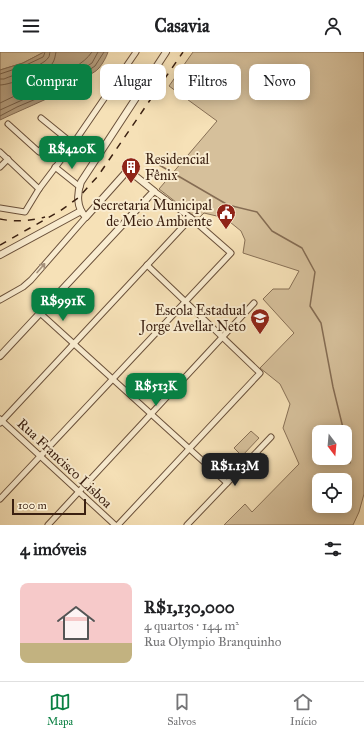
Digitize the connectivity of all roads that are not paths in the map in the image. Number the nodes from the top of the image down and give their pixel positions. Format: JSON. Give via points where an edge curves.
{"nodes":[{"id":1,"x":136,"y":52,"type":"edge"},
{"id":2,"x":166,"y":52,"type":"edge"},
{"id":3,"x":42,"y":118,"type":"dead end"},
{"id":4,"x":8,"y":124,"type":"dead end"},
{"id":5,"x":73,"y":144,"type":"junction"},
{"id":6,"x":0,"y":152,"type":"edge"},
{"id":7,"x":64,"y":156,"type":"junction"},
{"id":8,"x":8,"y":159,"type":"junction"},
{"id":9,"x":0,"y":167,"type":"edge"},
{"id":10,"x":55,"y":167,"type":"junction"},
{"id":11,"x":80,"y":186,"type":"junction"},
{"id":12,"x":39,"y":189,"type":"junction"},
{"id":13,"x":154,"y":191,"type":"junction"},
{"id":14,"x":0,"y":208,"type":"edge"},
{"id":15,"x":81,"y":211,"type":"junction"},
{"id":16,"x":86,"y":218,"type":"junction"},
{"id":17,"x":191,"y":218,"type":"junction"},
{"id":18,"x":0,"y":255,"type":"edge"},
{"id":19,"x":147,"y":265,"type":"junction"},
{"id":20,"x":0,"y":300,"type":"edge"},
{"id":21,"x":185,"y":301,"type":"junction"},
{"id":22,"x":254,"y":303,"type":"dead end"},
{"id":23,"x":40,"y":312,"type":"junction"},
{"id":24,"x":222,"y":336,"type":"junction"},
{"id":25,"x":74,"y":343,"type":"junction"},
{"id":26,"x":0,"y":356,"type":"edge"},
{"id":27,"x":113,"y":379,"type":"junction"},
{"id":28,"x":151,"y":414,"type":"junction"},
{"id":29,"x":1,"y":421,"type":"edge"},
{"id":30,"x":270,"y":437,"type":"dead end"},
{"id":31,"x":189,"y":449,"type":"junction"},
{"id":32,"x":40,"y":456,"type":"junction"},
{"id":33,"x":227,"y":483,"type":"junction"},
{"id":34,"x":78,"y":492,"type":"junction"},
{"id":35,"x":0,"y":499,"type":"edge"},
{"id":36,"x":48,"y":525,"type":"edge"},
{"id":37,"x":115,"y":525,"type":"edge"},
{"id":38,"x":118,"y":525,"type":"edge"},
{"id":39,"x":188,"y":525,"type":"edge"}],
"edges":[{"from":1,"to":5,"type":"street"},
{"from":2,"to":11,"type":"street"},
{"from":3,"to":5,"type":"street"},
{"from":4,"to":7,"type":"street","via":[[39,152],[47,141]]},
{"from":5,"to":7,"type":"street"},
{"from":6,"to":8,"type":"street"},
{"from":7,"to":10,"type":"street"},
{"from":8,"to":9,"type":"street"},
{"from":8,"to":12,"type":"street"},
{"from":10,"to":11,"type":"street"},
{"from":10,"to":12,"type":"street"},
{"from":11,"to":15,"type":"street","via":[[78,198]]},
{"from":12,"to":14,"type":"street","via":[[25,212]]},
{"from":13,"to":16,"type":"street","via":[[128,170]]},
{"from":13,"to":17,"type":"street"},
{"from":13,"to":23,"type":"street"},
{"from":15,"to":16,"type":"street"},
{"from":15,"to":18,"type":"street"},
{"from":20,"to":16,"type":"street","one_way":true,"via":[[23,287]]},
{"from":17,"to":19,"type":"street"},
{"from":17,"to":21,"type":"street","via":[[230,253]]},
{"from":19,"to":21,"type":"street"},
{"from":19,"to":25,"type":"street"},
{"from":21,"to":24,"type":"street"},
{"from":21,"to":27,"type":"street"},
{"from":22,"to":24,"type":"street"},
{"from":23,"to":25,"type":"street"},
{"from":23,"to":26,"type":"street"},
{"from":24,"to":28,"type":"street"},
{"from":24,"to":31,"type":"street","via":[[260,373]]},
{"from":25,"to":27,"type":"street"},
{"from":25,"to":29,"type":"street"},
{"from":27,"to":28,"type":"street"},
{"from":27,"to":32,"type":"street"},
{"from":28,"to":31,"type":"street"},
{"from":28,"to":34,"type":"street"},
{"from":29,"to":32,"type":"street","name":"Rua Francisco Lisboa"},
{"from":30,"to":33,"type":"street"},
{"from":31,"to":33,"type":"street"},
{"from":31,"to":38,"type":"street"},
{"from":32,"to":34,"type":"street","name":"Rua Francisco Lisboa"},
{"from":32,"to":35,"type":"street"},
{"from":33,"to":39,"type":"street"},
{"from":34,"to":36,"type":"street"},
{"from":34,"to":37,"type":"street","name":"Rua Francisco Lisboa"}]}
